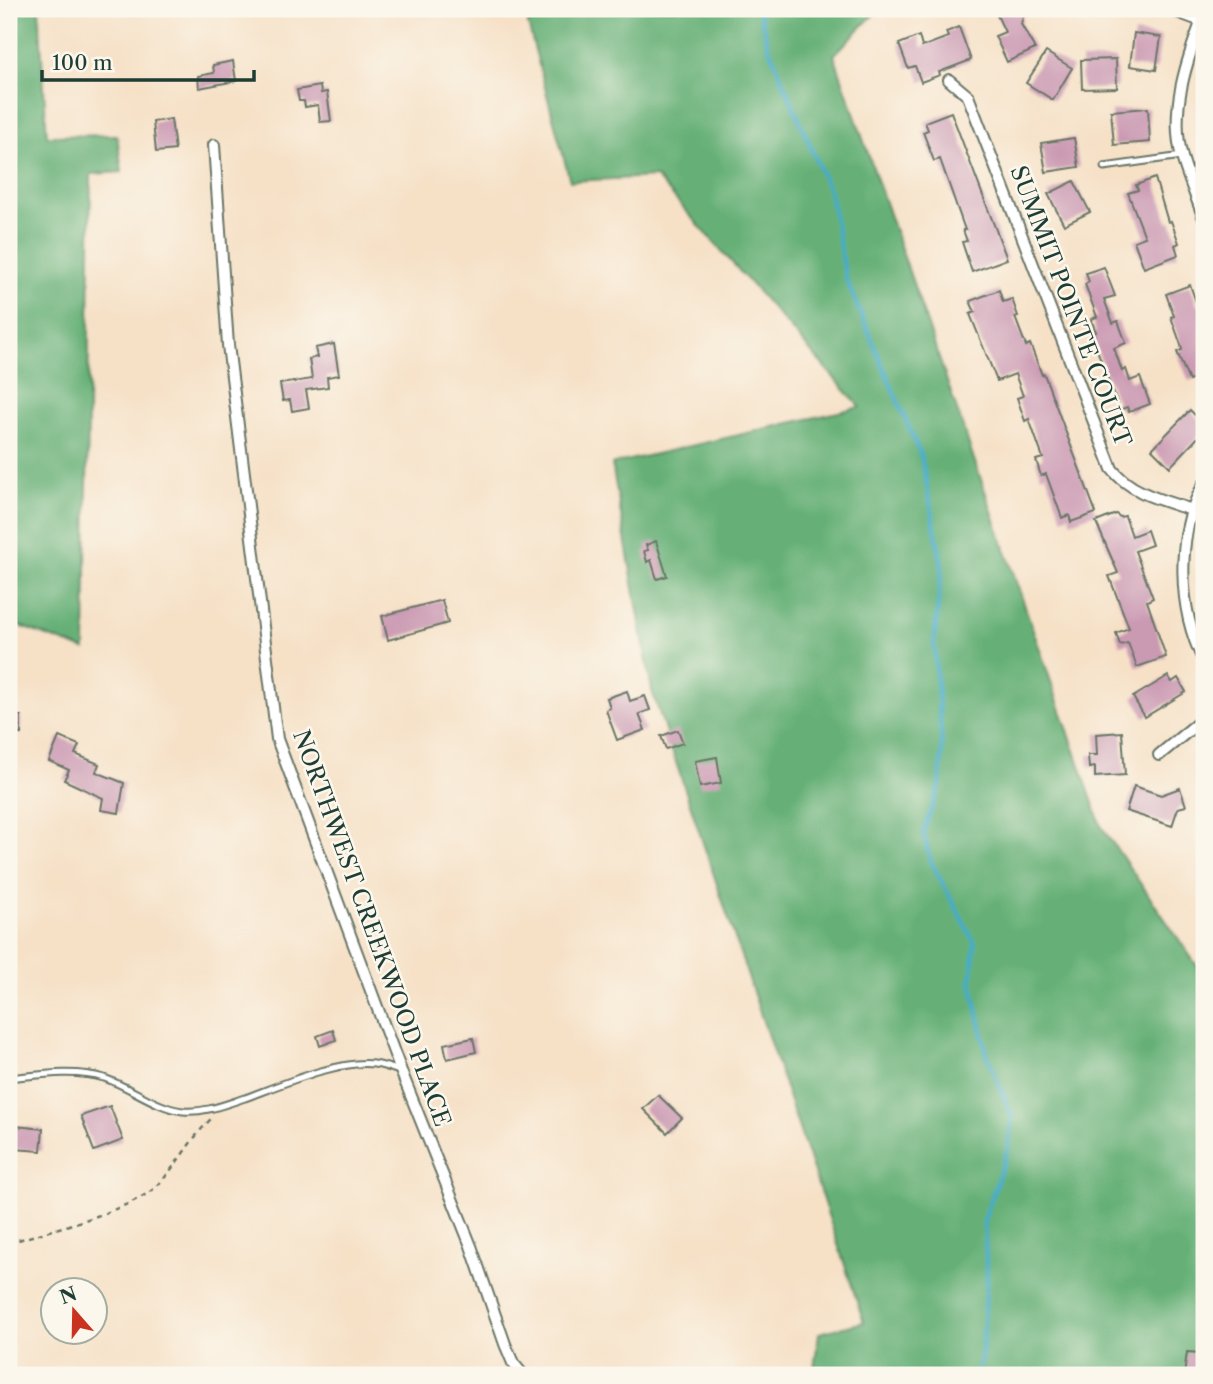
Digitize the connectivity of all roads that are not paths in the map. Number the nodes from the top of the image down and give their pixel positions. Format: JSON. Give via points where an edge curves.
{"nodes":[{"id":1,"x":1169,"y":9,"type":"edge"},
{"id":2,"x":1203,"y":19,"type":"edge"},
{"id":3,"x":949,"y":80,"type":"dead end"},
{"id":4,"x":214,"y":145,"type":"dead end"},
{"id":5,"x":1182,"y":156,"type":"junction"},
{"id":6,"x":1104,"y":167,"type":"dead end"},
{"id":7,"x":1204,"y":219,"type":"edge"},
{"id":8,"x":1204,"y":484,"type":"edge"},
{"id":9,"x":1192,"y":510,"type":"junction"},
{"id":10,"x":1204,"y":661,"type":"edge"},
{"id":11,"x":1204,"y":718,"type":"edge"},
{"id":12,"x":1159,"y":755,"type":"dead end"},
{"id":13,"x":401,"y":1071,"type":"junction"},
{"id":14,"x":9,"y":1078,"type":"edge"},
{"id":15,"x":523,"y":1375,"type":"edge"}],
"edges":[{"from":1,"to":2,"type":"street"},
{"from":2,"to":5,"type":"street","via":[[1180,91]]},
{"from":3,"to":9,"type":"street","name":"SUMMIT POINTE COURT","via":[[968,96],[1112,469],[1133,489]]},
{"from":4,"to":13,"type":"street","name":"NORTHWEST CREEKWOOD PLACE","via":[[228,345],[277,739]]},
{"from":5,"to":6,"type":"lane"},
{"from":5,"to":7,"type":"street"},
{"from":8,"to":9,"type":"street"},
{"from":9,"to":10,"type":"street","via":[[1185,561],[1186,601]]},
{"from":11,"to":12,"type":"street"},
{"from":13,"to":14,"type":"lane","via":[[372,1063],[345,1066],[225,1107],[183,1111],[102,1077],[68,1073]]},
{"from":13,"to":15,"type":"street","name":"NORTHWEST CREEKWOOD PLACE","via":[[513,1363]]}]}
